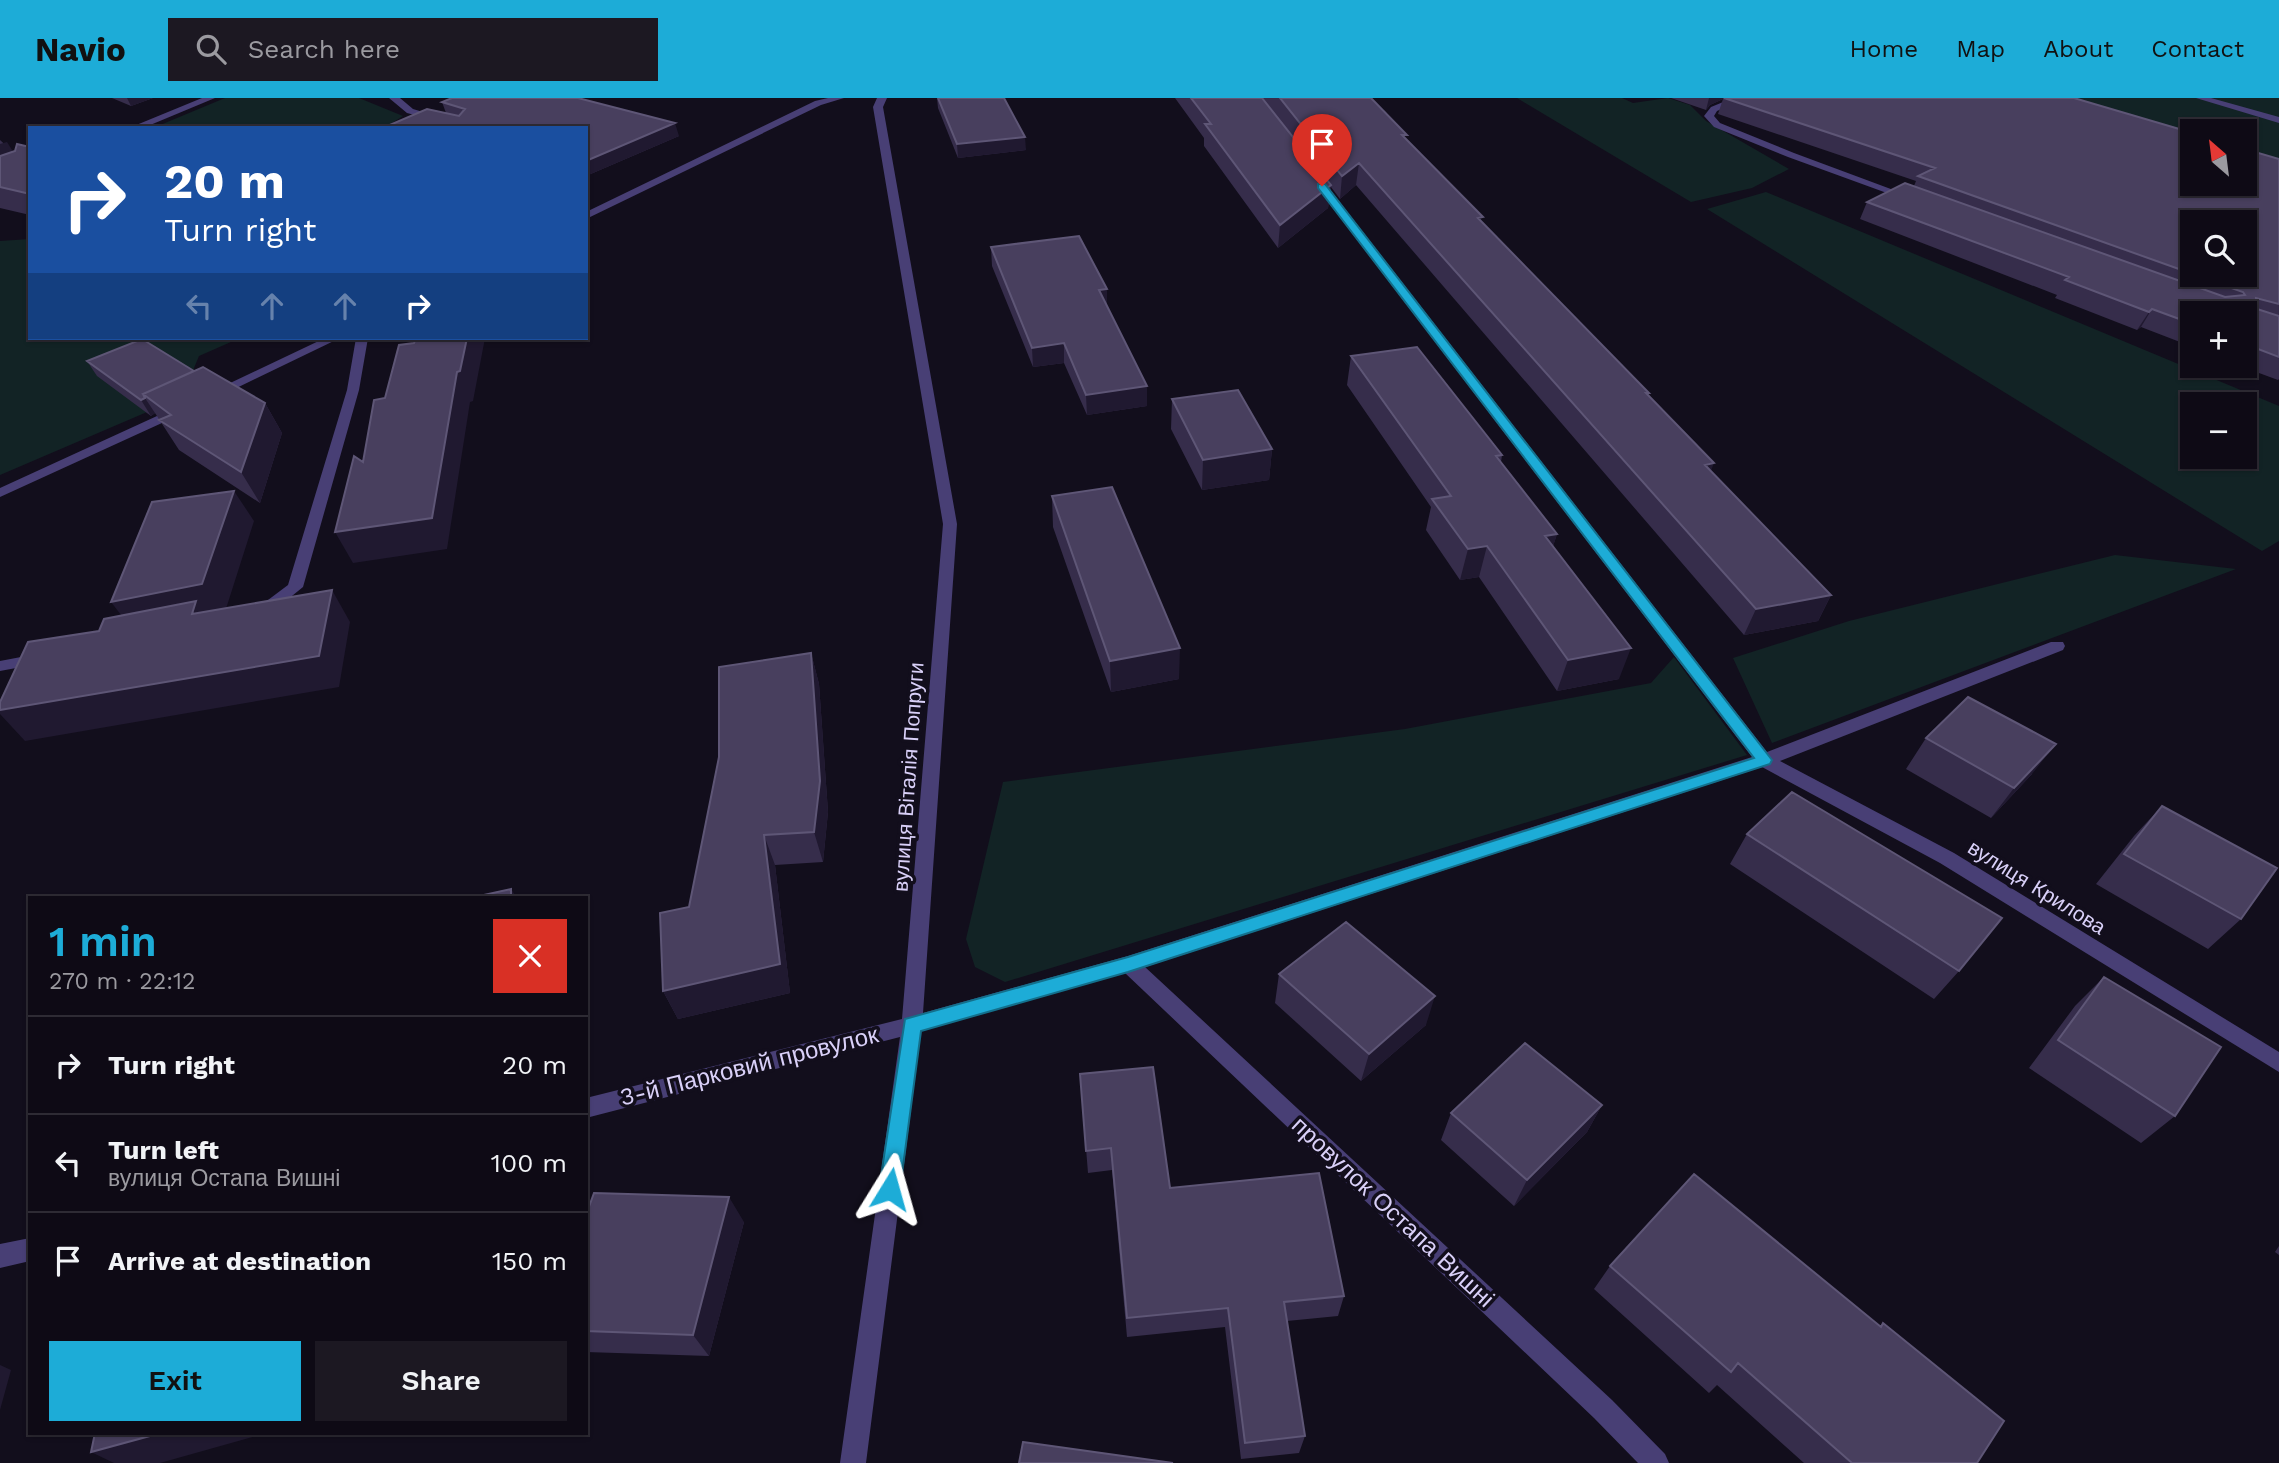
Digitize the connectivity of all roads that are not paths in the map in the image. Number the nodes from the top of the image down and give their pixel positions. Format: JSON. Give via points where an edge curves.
{"nodes":[{"id":1,"x":210,"y":98,"type":"edge"},
{"id":2,"x":394,"y":98,"type":"edge"},
{"id":3,"x":839,"y":98,"type":"edge"},
{"id":4,"x":882,"y":98,"type":"edge"},
{"id":5,"x":1741,"y":98,"type":"edge"},
{"id":6,"x":2201,"y":98,"type":"edge"},
{"id":7,"x":2279,"y":120,"type":"edge"},
{"id":8,"x":449,"y":121,"type":"edge"},
{"id":9,"x":139,"y":126,"type":"edge"},
{"id":10,"x":1305,"y":164,"type":"edge"},
{"id":11,"x":1923,"y":203,"type":"edge"},
{"id":12,"x":588,"y":215,"type":"edge"},
{"id":13,"x":330,"y":340,"type":"edge"},
{"id":14,"x":362,"y":340,"type":"edge"},
{"id":15,"x":0,"y":493,"type":"edge"},
{"id":16,"x":248,"y":616,"type":"edge"},
{"id":17,"x":2057,"y":646,"type":"dead end"},
{"id":18,"x":53,"y":656,"type":"edge"},
{"id":19,"x":0,"y":666,"type":"edge"},
{"id":20,"x":1764,"y":760,"type":"junction"},
{"id":21,"x":1128,"y":964,"type":"junction"},
{"id":22,"x":912,"y":1025,"type":"junction"},
{"id":23,"x":2279,"y":1063,"type":"edge"},
{"id":24,"x":588,"y":1107,"type":"edge"},
{"id":25,"x":28,"y":1249,"type":"edge"},
{"id":26,"x":0,"y":1256,"type":"edge"},
{"id":27,"x":853,"y":1463,"type":"edge"},
{"id":28,"x":1656,"y":1463,"type":"edge"}],
"edges":[{"from":1,"to":9,"type":"street"},
{"from":2,"to":8,"type":"street","via":[[410,111]]},
{"from":3,"to":12,"type":"street","via":[[818,103]]},
{"from":4,"to":22,"type":"street","name":"вулиця Віталія Попруги","via":[[878,107],[950,524]]},
{"from":5,"to":11,"type":"street","via":[[1714,109],[1709,116],[1717,125]]},
{"from":6,"to":7,"type":"street"},
{"from":10,"to":20,"type":"street"},
{"from":13,"to":15,"type":"street"},
{"from":14,"to":16,"type":"street","via":[[353,390],[295,587],[261,613]]},
{"from":17,"to":20,"type":"street","name":"3-й Парковий провулок"},
{"from":18,"to":19,"type":"street"},
{"from":20,"to":21,"type":"street","name":"3-й Парковий провулок"},
{"from":20,"to":23,"type":"street","name":"вулиця Крилова","via":[[1947,858]]},
{"from":21,"to":22,"type":"street","name":"3-й Парковий провулок"},
{"from":21,"to":28,"type":"street","name":"провулок Остапа Вишні"},
{"from":22,"to":24,"type":"street","name":"3-й Парковий провулок"},
{"from":22,"to":27,"type":"street","name":"вулиця Віталія Попруги"},
{"from":25,"to":26,"type":"street"}]}
